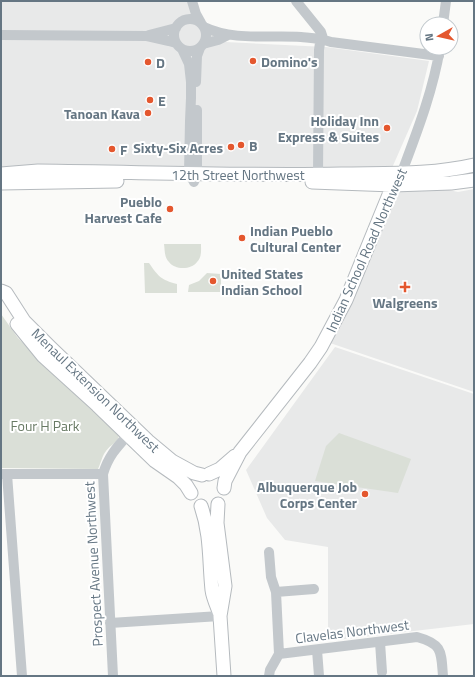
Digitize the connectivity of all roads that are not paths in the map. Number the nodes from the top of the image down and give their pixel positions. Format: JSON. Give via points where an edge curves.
{"nodes":[{"id":1,"x":188,"y":1,"type":"edge"},
{"id":2,"x":192,"y":1,"type":"edge"},
{"id":3,"x":296,"y":1,"type":"edge"},
{"id":4,"x":305,"y":1,"type":"edge"},
{"id":5,"x":446,"y":1,"type":"edge"},
{"id":6,"x":444,"y":16,"type":"edge"},
{"id":7,"x":311,"y":20,"type":"junction"},
{"id":8,"x":179,"y":25,"type":"junction"},
{"id":9,"x":202,"y":25,"type":"junction"},
{"id":10,"x":1,"y":35,"type":"edge"},
{"id":11,"x":228,"y":35,"type":"junction"},
{"id":12,"x":147,"y":36,"type":"junction"},
{"id":13,"x":323,"y":38,"type":"junction"},
{"id":14,"x":179,"y":46,"type":"junction"},
{"id":15,"x":202,"y":46,"type":"junction"},
{"id":16,"x":419,"y":50,"type":"edge"},
{"id":17,"x":438,"y":56,"type":"edge"},
{"id":18,"x":474,"y":165,"type":"edge"},
{"id":19,"x":402,"y":172,"type":"junction"},
{"id":20,"x":1,"y":174,"type":"edge"},
{"id":21,"x":318,"y":174,"type":"junction"},
{"id":22,"x":194,"y":176,"type":"junction"},
{"id":23,"x":474,"y":180,"type":"edge"},
{"id":24,"x":1,"y":183,"type":"edge"},
{"id":25,"x":393,"y":185,"type":"junction"},
{"id":26,"x":1,"y":291,"type":"edge"},
{"id":27,"x":1,"y":301,"type":"edge"},
{"id":28,"x":128,"y":435,"type":"junction"},
{"id":29,"x":240,"y":452,"type":"junction"},
{"id":30,"x":4,"y":474,"type":"edge"},
{"id":31,"x":103,"y":474,"type":"junction"},
{"id":32,"x":205,"y":475,"type":"junction"},
{"id":33,"x":224,"y":488,"type":"junction"},
{"id":34,"x":191,"y":493,"type":"junction"},
{"id":35,"x":218,"y":504,"type":"junction"},
{"id":36,"x":201,"y":506,"type":"junction"},
{"id":37,"x":269,"y":552,"type":"dead end"},
{"id":38,"x":314,"y":589,"type":"dead end"},
{"id":39,"x":276,"y":592,"type":"junction"},
{"id":40,"x":220,"y":616,"type":"junction"},
{"id":41,"x":110,"y":623,"type":"junction"},
{"id":42,"x":380,"y":642,"type":"junction"},
{"id":43,"x":318,"y":650,"type":"junction"},
{"id":44,"x":279,"y":654,"type":"junction"},
{"id":45,"x":382,"y":672,"type":"dead end"},
{"id":46,"x":22,"y":676,"type":"edge"},
{"id":47,"x":113,"y":676,"type":"edge"},
{"id":48,"x":224,"y":676,"type":"edge"},
{"id":49,"x":269,"y":676,"type":"edge"},
{"id":50,"x":319,"y":676,"type":"edge"},
{"id":51,"x":443,"y":676,"type":"edge"}],
"edges":[{"from":1,"to":8,"type":"street"},
{"from":2,"to":9,"type":"street"},
{"from":3,"to":7,"type":"street"},
{"from":4,"to":7,"type":"street"},
{"from":5,"to":6,"type":"street"},
{"from":7,"to":13,"type":"street"},
{"from":8,"to":9,"type":"street","via":[[191,19]]},
{"from":8,"to":12,"type":"street"},
{"from":8,"to":14,"type":"street","via":[[174,33]]},
{"from":9,"to":11,"type":"street"},
{"from":9,"to":15,"type":"street","via":[[206,36]]},
{"from":10,"to":12,"type":"street"},
{"from":11,"to":13,"type":"street"},
{"from":11,"to":15,"type":"street"},
{"from":12,"to":14,"type":"street","via":[[169,40]]},
{"from":13,"to":16,"type":"street","via":[[331,42]]},
{"from":13,"to":21,"type":"street","via":[[319,50]]},
{"from":14,"to":15,"type":"street","via":[[191,51]]},
{"from":14,"to":22,"type":"street","via":[[189,64]]},
{"from":15,"to":22,"type":"street","via":[[196,63]]},
{"from":17,"to":19,"type":"street","name":"Indian School Road Northwest","via":[[421,122]]},
{"from":18,"to":19,"type":"main road","name":"12th Street Northwest","via":[[448,170]]},
{"from":19,"to":21,"type":"main road","name":"12th Street Northwest"},
{"from":19,"to":25,"type":"main road","name":"Indian School Road Northwest"},
{"from":20,"to":22,"type":"main road","name":"12th Street Northwest","via":[[38,171]]},
{"from":21,"to":22,"type":"main road","name":"12th Street Northwest"},
{"from":22,"to":24,"type":"main road","name":"12th Street Northwest"},
{"from":22,"to":25,"type":"main road","name":"12th Street Northwest"},
{"from":23,"to":25,"type":"main road","name":"12th Street Northwest"},
{"from":25,"to":29,"type":"main road","name":"Indian School Road Northwest","via":[[346,300],[321,347]]},
{"from":26,"to":32,"type":"main road","name":"Menaul Extension Northwest","via":[[6,293],[24,321],[148,441],[172,461],[194,473]]},
{"from":27,"to":28,"type":"main road","name":"Menaul Extension Northwest","via":[[16,324],[44,356]]},
{"from":28,"to":31,"type":"street","name":"Prospect Avenue Northwest","via":[[114,451]]},
{"from":28,"to":34,"type":"main road","name":"Menaul Extension Northwest","via":[[155,461],[178,477]]},
{"from":29,"to":32,"type":"main road","name":"Indian School Road Northwest","via":[[220,469]]},
{"from":29,"to":33,"type":"main road","name":"Indian School Road Northwest"},
{"from":30,"to":31,"type":"street"},
{"from":30,"to":46,"type":"street"},
{"from":31,"to":41,"type":"street","name":"Prospect Avenue Northwest"},
{"from":32,"to":33,"type":"main road","via":[[219,478]]},
{"from":32,"to":34,"type":"main road","via":[[193,482]]},
{"from":33,"to":35,"type":"main road","via":[[223,497]]},
{"from":34,"to":36,"type":"main road","via":[[195,502]]},
{"from":35,"to":36,"type":"main road","via":[[210,507]]},
{"from":35,"to":40,"type":"main road","via":[[217,523],[225,586]]},
{"from":36,"to":40,"type":"main road","via":[[208,530],[212,592]]},
{"from":37,"to":39,"type":"street","via":[[271,576]]},
{"from":38,"to":39,"type":"street"},
{"from":39,"to":44,"type":"street"},
{"from":40,"to":41,"type":"street"},
{"from":40,"to":48,"type":"main road"},
{"from":41,"to":47,"type":"street","name":"Prospect Avenue Northwest"},
{"from":42,"to":43,"type":"street","name":"Clavelas Northwest"},
{"from":42,"to":45,"type":"street"},
{"from":42,"to":51,"type":"street","name":"Clavelas Northwest","via":[[417,637],[428,640],[438,647]]},
{"from":43,"to":44,"type":"street","name":"Clavelas Northwest"},
{"from":43,"to":50,"type":"street"},
{"from":44,"to":49,"type":"street"}]}
